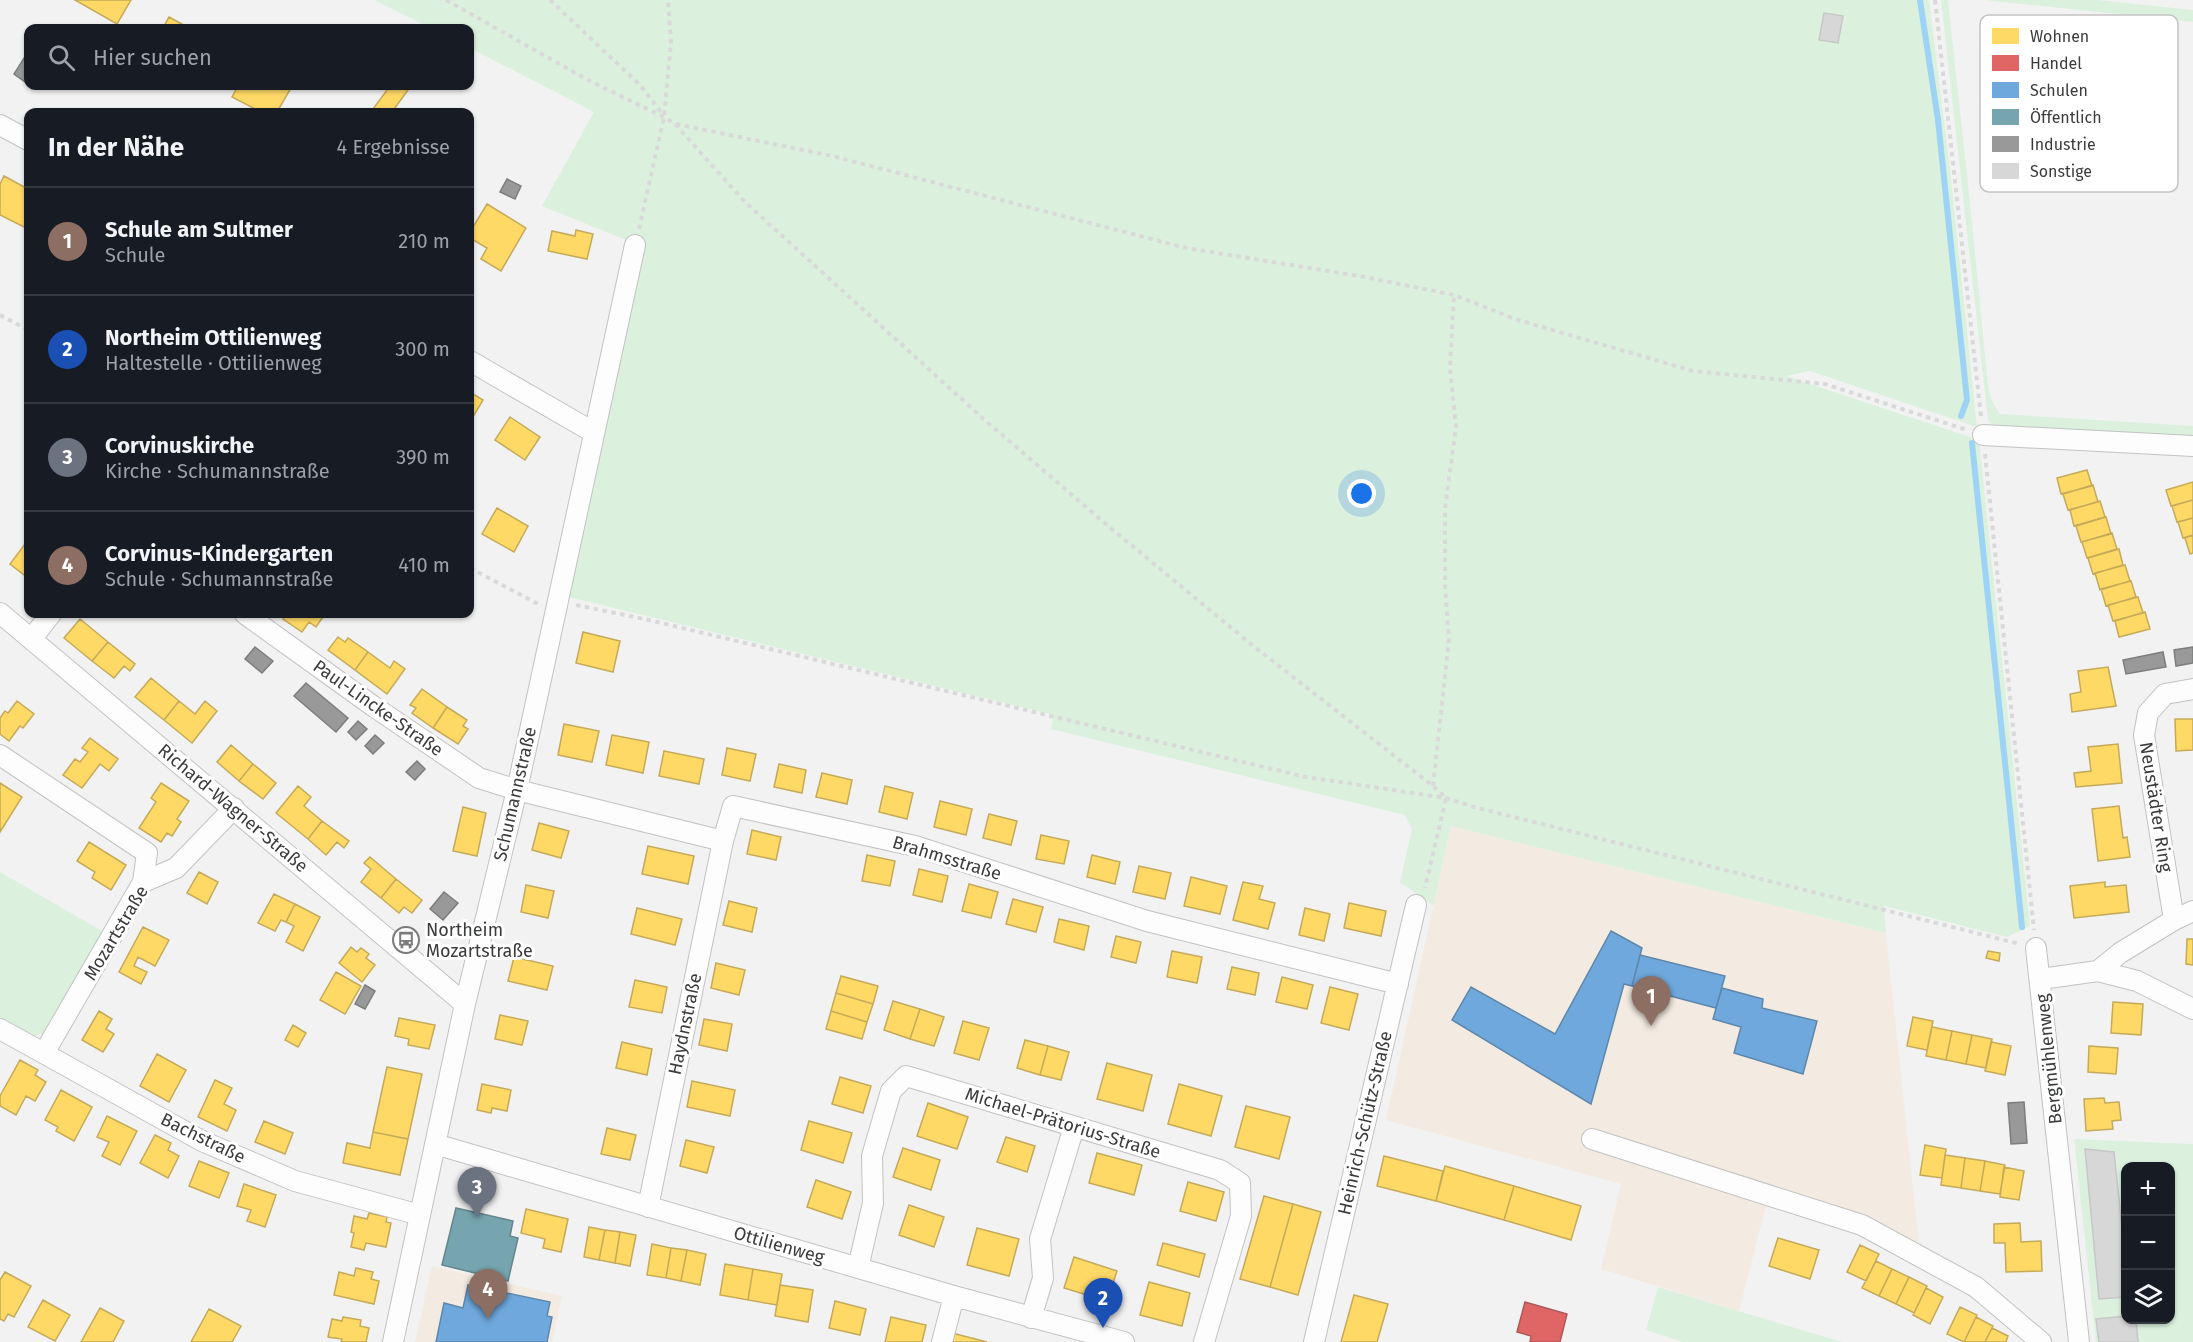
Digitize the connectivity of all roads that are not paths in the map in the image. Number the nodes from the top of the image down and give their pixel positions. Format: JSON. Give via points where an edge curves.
{"nodes":[{"id":1,"x":0,"y":125,"type":"edge"},
{"id":2,"x":24,"y":138,"type":"edge"},
{"id":3,"x":635,"y":244,"type":"road end"},
{"id":4,"x":474,"y":363,"type":"edge"},
{"id":5,"x":593,"y":432,"type":"junction"},
{"id":6,"x":1983,"y":435,"type":"road end"},
{"id":7,"x":2193,"y":446,"type":"edge"},
{"id":8,"x":0,"y":613,"type":"edge"},
{"id":9,"x":48,"y":618,"type":"edge"},
{"id":10,"x":251,"y":618,"type":"edge"},
{"id":11,"x":32,"y":638,"type":"junction"},
{"id":12,"x":2193,"y":689,"type":"edge"},
{"id":13,"x":0,"y":755,"type":"edge"},
{"id":14,"x":517,"y":790,"type":"junction"},
{"id":15,"x":234,"y":808,"type":"junction"},
{"id":16,"x":723,"y":841,"type":"junction"},
{"id":17,"x":144,"y":882,"type":"junction"},
{"id":18,"x":1420,"y":896,"type":"road end"},
{"id":19,"x":2193,"y":911,"type":"edge"},
{"id":20,"x":2174,"y":920,"type":"junction"},
{"id":21,"x":2036,"y":948,"type":"road end"},
{"id":22,"x":2098,"y":971,"type":"junction"},
{"id":23,"x":2041,"y":979,"type":"junction"},
{"id":24,"x":1398,"y":984,"type":"junction"},
{"id":25,"x":465,"y":1004,"type":"junction"},
{"id":26,"x":2193,"y":1009,"type":"edge"},
{"id":27,"x":0,"y":1029,"type":"edge"},
{"id":28,"x":44,"y":1053,"type":"junction"},
{"id":29,"x":1074,"y":1127,"type":"junction"},
{"id":30,"x":1592,"y":1139,"type":"dead end"},
{"id":31,"x":435,"y":1144,"type":"junction"},
{"id":32,"x":648,"y":1207,"type":"junction"},
{"id":33,"x":420,"y":1215,"type":"junction"},
{"id":34,"x":858,"y":1268,"type":"junction"},
{"id":35,"x":954,"y":1296,"type":"junction"},
{"id":36,"x":1031,"y":1318,"type":"junction"},
{"id":37,"x":393,"y":1342,"type":"edge"},
{"id":38,"x":942,"y":1342,"type":"edge"},
{"id":39,"x":1124,"y":1342,"type":"edge"},
{"id":40,"x":1204,"y":1342,"type":"edge"},
{"id":41,"x":1314,"y":1342,"type":"edge"},
{"id":42,"x":2041,"y":1342,"type":"edge"},
{"id":43,"x":2079,"y":1342,"type":"edge"}],
"edges":[{"from":1,"to":2,"type":"street"},
{"from":3,"to":5,"type":"street","name":"Schumannstraße"},
{"from":4,"to":5,"type":"street"},
{"from":5,"to":14,"type":"street","name":"Schumannstraße"},
{"from":6,"to":7,"type":"street"},
{"from":8,"to":11,"type":"street","name":"Richard-Wagner-Straße"},
{"from":9,"to":11,"type":"street"},
{"from":10,"to":14,"type":"street","name":"Paul-Lincke-Straße","via":[[479,778]]},
{"from":11,"to":15,"type":"street","name":"Richard-Wagner-Straße"},
{"from":12,"to":20,"type":"street","name":"Neustädter Ring","via":[[2165,694],[2148,713],[2144,735]]},
{"from":13,"to":17,"type":"street","via":[[147,853]]},
{"from":14,"to":16,"type":"street"},
{"from":14,"to":25,"type":"street","name":"Schumannstraße"},
{"from":15,"to":17,"type":"street","name":"Mozartstraße","via":[[176,868]]},
{"from":15,"to":25,"type":"street","name":"Richard-Wagner-Straße"},
{"from":16,"to":24,"type":"street","name":"Brahmsstraße","via":[[733,807],[756,811],[915,846],[1147,921]]},
{"from":16,"to":32,"type":"street","name":"Haydnstraße"},
{"from":17,"to":28,"type":"street","name":"Mozartstraße"},
{"from":18,"to":24,"type":"street","name":"Heinrich-Schütz-Straße"},
{"from":19,"to":20,"type":"street"},
{"from":20,"to":22,"type":"street"},
{"from":21,"to":23,"type":"street","name":"Bergmühlenweg"},
{"from":22,"to":23,"type":"street"},
{"from":22,"to":26,"type":"street","via":[[2137,981]]},
{"from":23,"to":43,"type":"street","name":"Bergmühlenweg"},
{"from":24,"to":41,"type":"street","name":"Heinrich-Schütz-Straße"},
{"from":25,"to":31,"type":"street","name":"Schumannstraße"},
{"from":27,"to":28,"type":"street","name":"Bachstraße"},
{"from":28,"to":33,"type":"street","name":"Bachstraße","via":[[202,1141],[295,1181]]},
{"from":29,"to":34,"type":"street","name":"Michael-Prätorius-Straße","via":[[906,1076],[891,1091],[872,1156],[873,1203]]},
{"from":29,"to":36,"type":"street","via":[[1040,1239],[1043,1278]]},
{"from":29,"to":40,"type":"street","name":"Michael-Prätorius-Straße","via":[[1220,1170],[1240,1183],[1241,1216]]},
{"from":30,"to":42,"type":"street","via":[[1862,1225],[1976,1287]]},
{"from":31,"to":32,"type":"street","name":"Ottilienweg"},
{"from":31,"to":33,"type":"street","name":"Schumannstraße"},
{"from":32,"to":34,"type":"street","name":"Ottilienweg"},
{"from":33,"to":37,"type":"street","name":"Schumannstraße"},
{"from":34,"to":35,"type":"street","name":"Ottilienweg"},
{"from":35,"to":36,"type":"street","name":"Ottilienweg"},
{"from":35,"to":38,"type":"street"},
{"from":36,"to":39,"type":"street","name":"Ottilienweg"}]}
